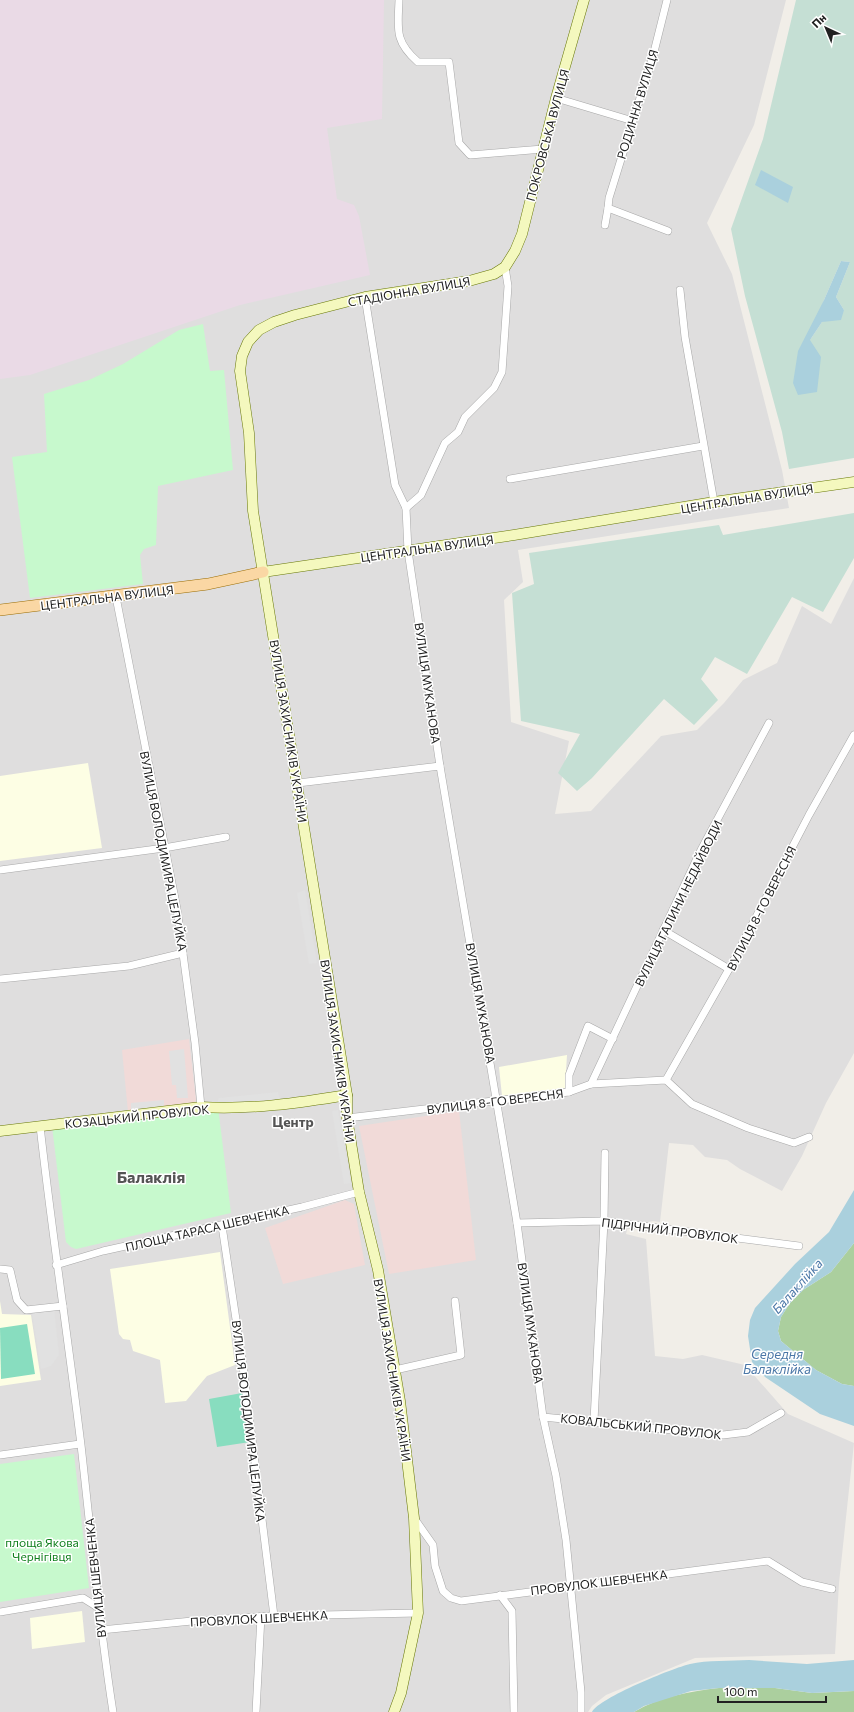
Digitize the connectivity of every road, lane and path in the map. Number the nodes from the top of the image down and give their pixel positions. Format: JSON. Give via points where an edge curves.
{"nodes":[{"id":1,"x":399,"y":0,"type":"edge"},
{"id":2,"x":584,"y":0,"type":"edge"},
{"id":3,"x":666,"y":0,"type":"edge"},
{"id":4,"x":556,"y":98,"type":"junction"},
{"id":5,"x":633,"y":121,"type":"junction"},
{"id":6,"x":543,"y":149,"type":"junction"},
{"id":7,"x":608,"y":208,"type":"junction"},
{"id":8,"x":605,"y":225,"type":"dead end"},
{"id":9,"x":668,"y":231,"type":"dead end"},
{"id":10,"x":504,"y":267,"type":"junction"},
{"id":11,"x":680,"y":290,"type":"dead end"},
{"id":12,"x":365,"y":297,"type":"junction"},
{"id":13,"x":248,"y":342,"type":"joint"},
{"id":14,"x":703,"y":446,"type":"junction"},
{"id":15,"x":510,"y":479,"type":"dead end"},
{"id":16,"x":854,"y":482,"type":"edge"},
{"id":17,"x":714,"y":502,"type":"junction"},
{"id":18,"x":406,"y":508,"type":"junction"},
{"id":19,"x":408,"y":551,"type":"junction"},
{"id":20,"x":263,"y":572,"type":"junction"},
{"id":21,"x":116,"y":597,"type":"junction"},
{"id":22,"x":0,"y":610,"type":"edge"},
{"id":23,"x":769,"y":723,"type":"dead end"},
{"id":24,"x":854,"y":735,"type":"edge"},
{"id":25,"x":440,"y":766,"type":"junction"},
{"id":26,"x":298,"y":784,"type":"junction"},
{"id":27,"x":226,"y":838,"type":"dead end"},
{"id":28,"x":164,"y":848,"type":"junction"},
{"id":29,"x":0,"y":870,"type":"edge"},
{"id":30,"x":663,"y":930,"type":"junction"},
{"id":31,"x":183,"y":953,"type":"junction"},
{"id":32,"x":729,"y":969,"type":"junction"},
{"id":33,"x":0,"y":980,"type":"edge"},
{"id":34,"x":613,"y":1039,"type":"junction"},
{"id":35,"x":666,"y":1080,"type":"junction"},
{"id":36,"x":591,"y":1084,"type":"junction"},
{"id":37,"x":569,"y":1092,"type":"junction"},
{"id":38,"x":347,"y":1095,"type":"junction"},
{"id":39,"x":497,"y":1100,"type":"junction"},
{"id":40,"x":201,"y":1107,"type":"junction"},
{"id":41,"x":347,"y":1118,"type":"junction"},
{"id":42,"x":40,"y":1126,"type":"junction"},
{"id":43,"x":0,"y":1131,"type":"edge"},
{"id":44,"x":809,"y":1137,"type":"dead end"},
{"id":45,"x":605,"y":1153,"type":"dead end"},
{"id":46,"x":359,"y":1192,"type":"junction"},
{"id":47,"x":604,"y":1221,"type":"junction"},
{"id":48,"x":517,"y":1223,"type":"junction"},
{"id":49,"x":222,"y":1226,"type":"junction"},
{"id":50,"x":799,"y":1246,"type":"dead end"},
{"id":51,"x":56,"y":1265,"type":"junction"},
{"id":52,"x":0,"y":1269,"type":"edge"},
{"id":53,"x":455,"y":1301,"type":"dead end"},
{"id":54,"x":63,"y":1306,"type":"junction"},
{"id":55,"x":395,"y":1370,"type":"junction"},
{"id":56,"x":781,"y":1413,"type":"dead end"},
{"id":57,"x":543,"y":1417,"type":"junction"},
{"id":58,"x":594,"y":1421,"type":"junction"},
{"id":59,"x":80,"y":1444,"type":"junction"},
{"id":60,"x":0,"y":1455,"type":"edge"},
{"id":61,"x":414,"y":1518,"type":"junction"},
{"id":62,"x":570,"y":1586,"type":"junction"},
{"id":63,"x":832,"y":1589,"type":"dead end"},
{"id":64,"x":500,"y":1595,"type":"junction"},
{"id":65,"x":99,"y":1608,"type":"junction"},
{"id":66,"x":0,"y":1612,"type":"edge"},
{"id":67,"x":418,"y":1613,"type":"junction"},
{"id":68,"x":261,"y":1616,"type":"junction"},
{"id":69,"x":274,"y":1616,"type":"junction"},
{"id":70,"x":101,"y":1630,"type":"junction"},
{"id":71,"x":113,"y":1712,"type":"edge"},
{"id":72,"x":256,"y":1712,"type":"edge"},
{"id":73,"x":394,"y":1712,"type":"edge"},
{"id":74,"x":514,"y":1712,"type":"edge"},
{"id":75,"x":581,"y":1712,"type":"edge"}],
"edges":[{"from":1,"to":6,"type":"street","via":[[398,34],[408,53],[418,62],[448,62],[459,142],[470,155]]},
{"from":2,"to":4,"type":"street","name":"ПОКРОВСЬКА ВУЛИЦЯ"},
{"from":3,"to":5,"type":"street","name":"РОДИННА ВУЛИЦЯ","via":[[653,56]]},
{"from":4,"to":5,"type":"street"},
{"from":4,"to":6,"type":"street","name":"ПОКРОВСЬКА ВУЛИЦЯ"},
{"from":5,"to":7,"type":"street","name":"РОДИННА ВУЛИЦЯ"},
{"from":6,"to":10,"type":"street","name":"ПОКРОВСЬКА ВУЛИЦЯ","via":[[522,234],[516,250]]},
{"from":7,"to":8,"type":"street","name":"РОДИННА ВУЛИЦЯ"},
{"from":7,"to":9,"type":"street"},
{"from":10,"to":12,"type":"street","name":"СТАДІОННА ВУЛИЦЯ","via":[[494,274],[469,280]]},
{"from":10,"to":18,"type":"street","via":[[508,286],[502,372],[494,388],[465,417],[458,432],[445,444],[421,495]]},
{"from":11,"to":14,"type":"street"},
{"from":12,"to":13,"type":"street","name":"СТАДІОННА ВУЛИЦЯ","via":[[274,322],[259,330]]},
{"from":12,"to":18,"type":"street","name":"ВУЛИЦЯ МУКАНОВА","via":[[395,485]]},
{"from":13,"to":20,"type":"street","name":"ВУЛИЦЯ ЗАХИСНИКІВ УКРАЇНИ","via":[[242,356],[240,371],[249,433],[254,511]]},
{"from":14,"to":15,"type":"street"},
{"from":14,"to":17,"type":"street"},
{"from":16,"to":17,"type":"street","name":"ЦЕНТРАЛЬНА ВУЛИЦЯ"},
{"from":17,"to":19,"type":"street","name":"ЦЕНТРАЛЬНА ВУЛИЦЯ"},
{"from":18,"to":19,"type":"street","name":"ВУЛИЦЯ МУКАНОВА"},
{"from":19,"to":20,"type":"street","name":"ЦЕНТРАЛЬНА ВУЛИЦЯ"},
{"from":19,"to":25,"type":"street","name":"ВУЛИЦЯ МУКАНОВА"},
{"from":20,"to":21,"type":"main road","name":"ЦЕНТРАЛЬНА ВУЛИЦЯ","via":[[208,584]]},
{"from":20,"to":26,"type":"street","name":"ВУЛИЦЯ ЗАХИСНИКІВ УКРАЇНИ"},
{"from":21,"to":22,"type":"main road","name":"ЦЕНТРАЛЬНА ВУЛИЦЯ"},
{"from":21,"to":28,"type":"street","name":"ВУЛИЦЯ ВОЛОДИМИРА ЦЕЛУЙКА"},
{"from":23,"to":30,"type":"street","name":"ВУЛИЦЯ ГАЛИНИ НЕДАЙВОДИ","via":[[701,850]]},
{"from":24,"to":32,"type":"street","name":"ВУЛИЦЯ 8-ГО ВЕРЕСНЯ"},
{"from":25,"to":26,"type":"street"},
{"from":25,"to":39,"type":"street","name":"ВУЛИЦЯ МУКАНОВА"},
{"from":26,"to":38,"type":"street","name":"ВУЛИЦЯ ЗАХИСНИКІВ УКРАЇНИ"},
{"from":27,"to":28,"type":"street"},
{"from":28,"to":29,"type":"street"},
{"from":28,"to":31,"type":"street","name":"ВУЛИЦЯ ВОЛОДИМИРА ЦЕЛУЙКА"},
{"from":30,"to":32,"type":"street"},
{"from":30,"to":34,"type":"street","name":"ВУЛИЦЯ ГАЛИНИ НЕДАЙВОДИ"},
{"from":31,"to":33,"type":"street","via":[[129,966]]},
{"from":31,"to":40,"type":"street","name":"ВУЛИЦЯ ВОЛОДИМИРА ЦЕЛУЙКА"},
{"from":32,"to":35,"type":"street","name":"ВУЛИЦЯ 8-ГО ВЕРЕСНЯ"},
{"from":34,"to":36,"type":"street","name":"ВУЛИЦЯ ГАЛИНИ НЕДАЙВОДИ"},
{"from":34,"to":37,"type":"street","via":[[588,1026],[569,1075]]},
{"from":35,"to":36,"type":"street","name":"ВУЛИЦЯ 8-ГО ВЕРЕСНЯ"},
{"from":35,"to":44,"type":"street","via":[[692,1104],[748,1128],[794,1143]]},
{"from":36,"to":37,"type":"street","name":"ВУЛИЦЯ 8-ГО ВЕРЕСНЯ"},
{"from":37,"to":39,"type":"street","name":"ВУЛИЦЯ 8-ГО ВЕРЕСНЯ"},
{"from":38,"to":40,"type":"street","name":"КОЗАЦЬКИЙ ПРОВУЛОК","via":[[220,1108]]},
{"from":38,"to":41,"type":"street","name":"ВУЛИЦЯ ЗАХИСНИКІВ УКРАЇНИ"},
{"from":39,"to":41,"type":"street","name":"ВУЛИЦЯ 8-ГО ВЕРЕСНЯ"},
{"from":39,"to":48,"type":"street","name":"ВУЛИЦЯ МУКАНОВА"},
{"from":40,"to":42,"type":"street","name":"КОЗАЦЬКИЙ ПРОВУЛОК"},
{"from":41,"to":46,"type":"street","name":"ВУЛИЦЯ ЗАХИСНИКІВ УКРАЇНИ"},
{"from":42,"to":43,"type":"street","name":"КОЗАЦЬКИЙ ПРОВУЛОК"},
{"from":42,"to":51,"type":"street"},
{"from":45,"to":47,"type":"street"},
{"from":46,"to":49,"type":"street","name":"ПЛОЩА ТАРАСА ШЕВЧЕНКА"},
{"from":46,"to":55,"type":"street","name":"ВУЛИЦЯ ЗАХИСНИКІВ УКРАЇНИ","via":[[378,1270]]},
{"from":47,"to":48,"type":"street","name":"ПІДРІЧНИЙ ПРОВУЛОК"},
{"from":47,"to":50,"type":"street","name":"ПІДРІЧНИЙ ПРОВУЛОК"},
{"from":47,"to":58,"type":"street"},
{"from":48,"to":57,"type":"street","name":"ВУЛИЦЯ МУКАНОВА"},
{"from":49,"to":51,"type":"street","name":"ПЛОЩА ТАРАСА ШЕВЧЕНКА"},
{"from":49,"to":69,"type":"street","name":"ВУЛИЦЯ ВОЛОДИМИРА ЦЕЛУЙКА","via":[[243,1366]]},
{"from":51,"to":54,"type":"street"},
{"from":52,"to":54,"type":"street","via":[[10,1270],[17,1300],[26,1310]]},
{"from":53,"to":55,"type":"street","via":[[461,1354]]},
{"from":54,"to":59,"type":"street"},
{"from":55,"to":61,"type":"street","name":"ВУЛИЦЯ ЗАХИСНИКІВ УКРАЇНИ"},
{"from":56,"to":58,"type":"street","name":"КОВАЛЬСЬКИЙ ПРОВУЛОК","via":[[748,1432],[723,1435]]},
{"from":57,"to":58,"type":"street","name":"КОВАЛЬСЬКИЙ ПРОВУЛОК"},
{"from":57,"to":62,"type":"street","name":"ВУЛИЦЯ МУКАНОВА","via":[[556,1476]]},
{"from":59,"to":60,"type":"street"},
{"from":59,"to":65,"type":"street","name":"ВУЛИЦЯ ШЕВЧЕНКА"},
{"from":61,"to":64,"type":"street","name":"ПРОВУЛОК ШЕВЧЕНКА","via":[[433,1545],[435,1566],[443,1591],[451,1598],[461,1601]]},
{"from":61,"to":67,"type":"street","name":"ВУЛИЦЯ ЗАХИСНИКІВ УКРАЇНИ"},
{"from":62,"to":63,"type":"street","name":"ПРОВУЛОК ШЕВЧЕНКА","via":[[768,1562],[802,1582]]},
{"from":62,"to":64,"type":"street","name":"ПРОВУЛОК ШЕВЧЕНКА"},
{"from":62,"to":75,"type":"street","name":"ВУЛИЦЯ МУКАНОВА"},
{"from":64,"to":74,"type":"street","via":[[512,1611]]},
{"from":65,"to":66,"type":"street","via":[[84,1598]]},
{"from":65,"to":70,"type":"street","name":"ВУЛИЦЯ ШЕВЧЕНКА"},
{"from":67,"to":69,"type":"street","name":"ПРОВУЛОК ШЕВЧЕНКА"},
{"from":67,"to":73,"type":"street","name":"ВУЛИЦЯ ЗАХИСНИКІВ УКРАЇНИ","via":[[401,1693]]},
{"from":68,"to":69,"type":"street","name":"ПРОВУЛОК ШЕВЧЕНКА"},
{"from":68,"to":70,"type":"street","name":"ПРОВУЛОК ШЕВЧЕНКА"},
{"from":68,"to":72,"type":"street"},
{"from":70,"to":71,"type":"street","name":"ВУЛИЦЯ ШЕВЧЕНКА"}]}
